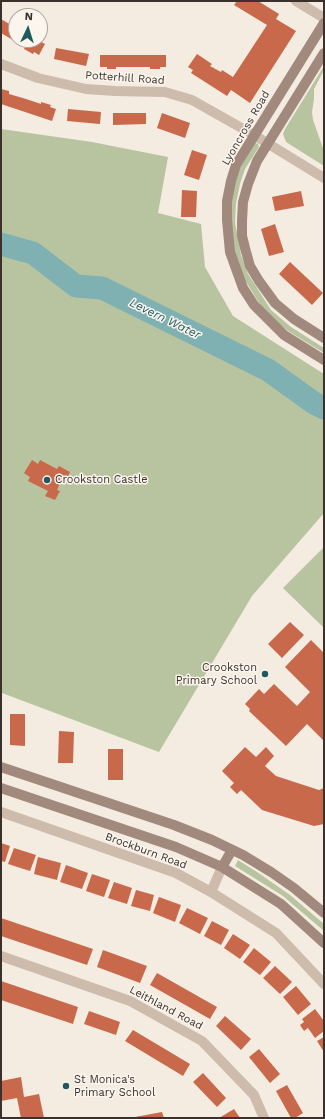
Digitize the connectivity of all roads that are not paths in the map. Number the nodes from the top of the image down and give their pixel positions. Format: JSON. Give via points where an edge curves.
{"nodes":[{"id":1,"x":296,"y":1,"type":"edge"},
{"id":2,"x":324,"y":18,"type":"edge"},
{"id":3,"x":324,"y":23,"type":"edge"},
{"id":4,"x":324,"y":53,"type":"edge"},
{"id":5,"x":1,"y":64,"type":"edge"},
{"id":6,"x":254,"y":135,"type":"junction"},
{"id":7,"x":268,"y":143,"type":"junction"},
{"id":8,"x":324,"y":178,"type":"edge"},
{"id":9,"x":324,"y":338,"type":"edge"},
{"id":10,"x":324,"y":360,"type":"edge"},
{"id":11,"x":1,"y":767,"type":"edge"},
{"id":12,"x":1,"y":788,"type":"edge"},
{"id":13,"x":1,"y":812,"type":"edge"},
{"id":14,"x":232,"y":850,"type":"junction"},
{"id":15,"x":222,"y":867,"type":"junction"},
{"id":16,"x":211,"y":892,"type":"junction"},
{"id":17,"x":324,"y":913,"type":"edge"},
{"id":18,"x":324,"y":943,"type":"edge"},
{"id":19,"x":1,"y":956,"type":"edge"},
{"id":20,"x":324,"y":984,"type":"edge"},
{"id":21,"x":264,"y":1118,"type":"edge"}],
"edges":[{"from":1,"to":2,"type":"street"},
{"from":3,"to":6,"type":"street","name":"Lyoncross Road"},
{"from":4,"to":7,"type":"street"},
{"from":5,"to":6,"type":"street","name":"Potterhill Road","via":[[38,78],[86,89],[165,92],[192,100]]},
{"from":6,"to":7,"type":"street","name":"Potterhill Road"},
{"from":6,"to":10,"type":"street","name":"Lyoncross Road","via":[[236,165],[231,181],[227,201],[230,252],[243,288],[254,304],[284,335]]},
{"from":7,"to":8,"type":"street","name":"Potterhill Road"},
{"from":7,"to":9,"type":"street","via":[[252,172],[243,202],[242,236],[250,266],[275,303]]},
{"from":11,"to":14,"type":"street","via":[[174,825]]},
{"from":12,"to":15,"type":"street","name":"Brockburn Road","via":[[176,847]]},
{"from":13,"to":16,"type":"street","name":"Brockburn Road","via":[[176,873]]},
{"from":14,"to":15,"type":"street"},
{"from":14,"to":17,"type":"street","via":[[288,884]]},
{"from":15,"to":16,"type":"street"},
{"from":15,"to":18,"type":"street","name":"Brockburn Road","via":[[281,904]]},
{"from":16,"to":20,"type":"street","name":"Brockburn Road","via":[[276,933]]},
{"from":19,"to":21,"type":"street","name":"Leithland Road","via":[[130,1001],[202,1041],[254,1096]]}]}
